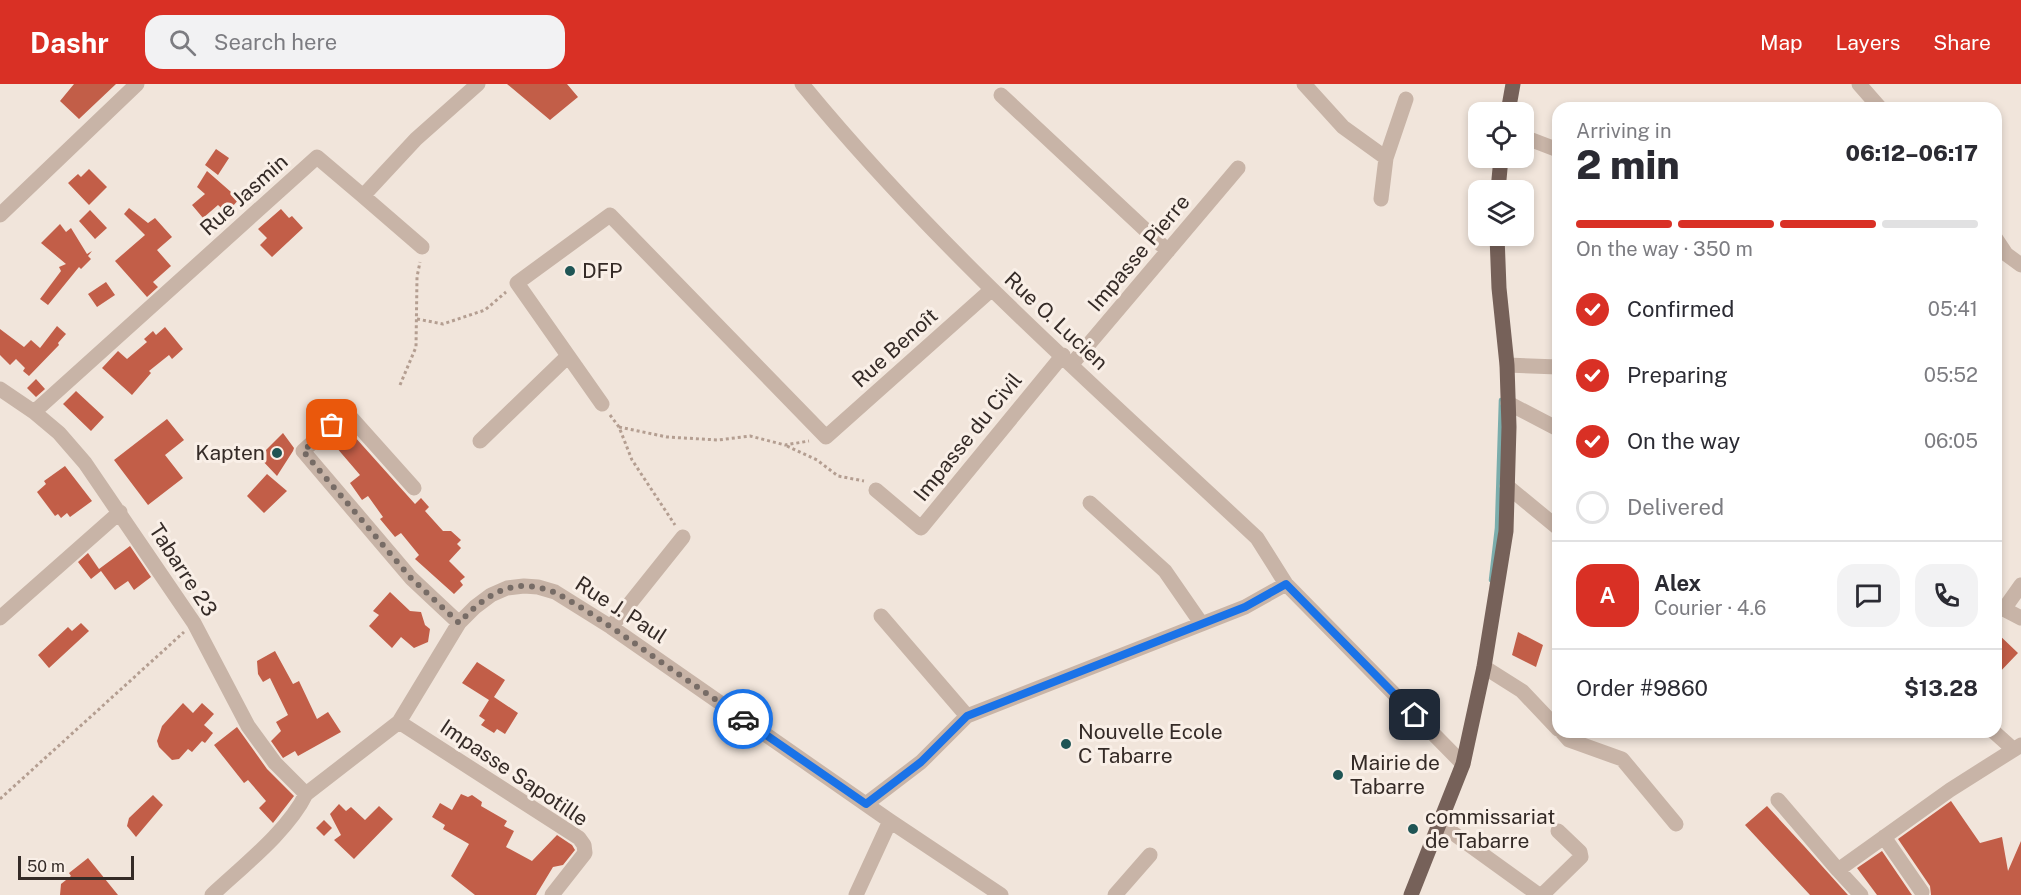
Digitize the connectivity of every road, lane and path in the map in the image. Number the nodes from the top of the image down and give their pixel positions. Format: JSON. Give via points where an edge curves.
{"nodes":[{"id":1,"x":114,"y":84,"type":"edge"},
{"id":2,"x":478,"y":84,"type":"edge"},
{"id":3,"x":802,"y":84,"type":"edge"},
{"id":4,"x":1304,"y":84,"type":"edge"},
{"id":5,"x":1513,"y":84,"type":"edge"},
{"id":6,"x":1859,"y":84,"type":"edge"},
{"id":7,"x":132,"y":89,"type":"edge"},
{"id":8,"x":1001,"y":95,"type":"dead end"},
{"id":9,"x":1406,"y":99,"type":"dead end"},
{"id":10,"x":1510,"y":102,"type":"edge"},
{"id":11,"x":1875,"y":102,"type":"edge"},
{"id":12,"x":1534,"y":142,"type":"edge"},
{"id":13,"x":1552,"y":148,"type":"edge"},
{"id":14,"x":1386,"y":158,"type":"junction"},
{"id":15,"x":1238,"y":168,"type":"dead end"},
{"id":16,"x":363,"y":196,"type":"junction"},
{"id":17,"x":1381,"y":199,"type":"dead end"},
{"id":18,"x":0,"y":215,"type":"edge"},
{"id":19,"x":1497,"y":246,"type":"edge"},
{"id":20,"x":422,"y":247,"type":"joint"},
{"id":21,"x":2002,"y":249,"type":"edge"},
{"id":22,"x":1168,"y":252,"type":"junction"},
{"id":23,"x":2021,"y":265,"type":"edge"},
{"id":24,"x":517,"y":283,"type":"junction"},
{"id":25,"x":991,"y":290,"type":"junction"},
{"id":26,"x":417,"y":319,"type":"junction"},
{"id":27,"x":567,"y":357,"type":"junction"},
{"id":28,"x":1067,"y":360,"type":"junction"},
{"id":29,"x":1507,"y":365,"type":"junction"},
{"id":30,"x":1552,"y":367,"type":"edge"},
{"id":31,"x":400,"y":386,"type":"dead end"},
{"id":32,"x":0,"y":389,"type":"edge"},
{"id":33,"x":1508,"y":403,"type":"junction"},
{"id":34,"x":602,"y":404,"type":"joint"},
{"id":35,"x":34,"y":412,"type":"junction"},
{"id":36,"x":1552,"y":426,"type":"edge"},
{"id":37,"x":619,"y":427,"type":"junction"},
{"id":38,"x":826,"y":438,"type":"junction"},
{"id":39,"x":480,"y":441,"type":"dead end"},
{"id":40,"x":785,"y":445,"type":"junction"},
{"id":41,"x":1507,"y":486,"type":"junction"},
{"id":42,"x":414,"y":488,"type":"dead end"},
{"id":43,"x":876,"y":490,"type":"joint"},
{"id":44,"x":1090,"y":503,"type":"dead end"},
{"id":45,"x":120,"y":512,"type":"junction"},
{"id":46,"x":1552,"y":523,"type":"edge"},
{"id":47,"x":683,"y":537,"type":"joint"},
{"id":48,"x":1286,"y":584,"type":"junction"},
{"id":49,"x":2021,"y":585,"type":"edge"},
{"id":50,"x":2002,"y":605,"type":"edge"},
{"id":51,"x":2002,"y":608,"type":"edge"},
{"id":52,"x":881,"y":616,"type":"dead end"},
{"id":53,"x":0,"y":618,"type":"edge"},
{"id":54,"x":2021,"y":618,"type":"edge"},
{"id":55,"x":194,"y":623,"type":"junction"},
{"id":56,"x":459,"y":623,"type":"junction"},
{"id":57,"x":1202,"y":623,"type":"junction"},
{"id":58,"x":611,"y":627,"type":"junction"},
{"id":59,"x":1484,"y":667,"type":"junction"},
{"id":60,"x":967,"y":716,"type":"junction"},
{"id":61,"x":399,"y":722,"type":"junction"},
{"id":62,"x":1552,"y":723,"type":"edge"},
{"id":63,"x":2002,"y":737,"type":"edge"},
{"id":64,"x":1567,"y":738,"type":"edge"},
{"id":65,"x":2017,"y":747,"type":"edge"},
{"id":66,"x":1463,"y":764,"type":"junction"},
{"id":67,"x":306,"y":794,"type":"junction"},
{"id":68,"x":0,"y":799,"type":"edge"},
{"id":69,"x":1778,"y":800,"type":"dead end"},
{"id":70,"x":866,"y":804,"type":"junction"},
{"id":71,"x":890,"y":821,"type":"junction"},
{"id":72,"x":1439,"y":823,"type":"junction"},
{"id":73,"x":1676,"y":824,"type":"dead end"},
{"id":74,"x":1558,"y":831,"type":"dead end"},
{"id":75,"x":1884,"y":837,"type":"junction"},
{"id":76,"x":1150,"y":855,"type":"dead end"},
{"id":77,"x":1838,"y":870,"type":"junction"},
{"id":78,"x":1922,"y":892,"type":"dead end"},
{"id":79,"x":212,"y":895,"type":"edge"},
{"id":80,"x":552,"y":895,"type":"edge"},
{"id":81,"x":856,"y":895,"type":"edge"},
{"id":82,"x":1001,"y":895,"type":"edge"},
{"id":83,"x":1115,"y":895,"type":"edge"},
{"id":84,"x":1411,"y":895,"type":"edge"},
{"id":85,"x":1540,"y":895,"type":"edge"},
{"id":86,"x":1861,"y":895,"type":"edge"}],
"edges":[{"from":1,"to":7,"type":"street"},
{"from":2,"to":16,"type":"street","via":[[416,139]]},
{"from":3,"to":25,"type":"street","name":"Rue O. Lucien","via":[[841,131]]},
{"from":4,"to":14,"type":"street","via":[[1343,127]]},
{"from":5,"to":10,"type":"main road"},
{"from":6,"to":11,"type":"street"},
{"from":7,"to":18,"type":"street"},
{"from":8,"to":22,"type":"street"},
{"from":9,"to":14,"type":"street"},
{"from":12,"to":13,"type":"street"},
{"from":14,"to":17,"type":"street"},
{"from":15,"to":22,"type":"street","name":"Impasse Pierre"},
{"from":16,"to":20,"type":"street"},
{"from":16,"to":35,"type":"street","name":"Rue Jasmin","via":[[316,157]]},
{"from":19,"to":29,"type":"main road"},
{"from":20,"to":26,"type":"path"},
{"from":21,"to":23,"type":"street"},
{"from":22,"to":28,"type":"street","name":"Impasse Pierre"},
{"from":24,"to":26,"type":"path","via":[[485,310],[443,324]]},
{"from":24,"to":27,"type":"street"},
{"from":24,"to":38,"type":"street","via":[[610,215]]},
{"from":25,"to":28,"type":"street","name":"Rue O. Lucien"},
{"from":25,"to":38,"type":"street","name":"Rue Benoît"},
{"from":26,"to":31,"type":"path","via":[[417,347]]},
{"from":27,"to":34,"type":"street"},
{"from":27,"to":39,"type":"street"},
{"from":28,"to":43,"type":"street","name":"Impasse du Civil","via":[[921,528]]},
{"from":28,"to":48,"type":"street","name":"Rue O. Lucien","via":[[1257,538]]},
{"from":29,"to":30,"type":"street"},
{"from":29,"to":33,"type":"main road"},
{"from":32,"to":35,"type":"street","name":"Tabarre 23"},
{"from":33,"to":36,"type":"street"},
{"from":33,"to":41,"type":"main road"},
{"from":34,"to":37,"type":"path"},
{"from":35,"to":45,"type":"street","name":"Tabarre 23","via":[[85,463]]},
{"from":37,"to":40,"type":"path","via":[[667,437],[718,440],[750,436]]},
{"from":37,"to":47,"type":"path","via":[[632,460]]},
{"from":38,"to":40,"type":"path"},
{"from":40,"to":43,"type":"path","via":[[817,460],[838,476],[861,479]]},
{"from":41,"to":46,"type":"street"},
{"from":41,"to":59,"type":"main road","via":[[1506,531]]},
{"from":42,"to":56,"type":"street","via":[[346,412],[303,451],[411,578]]},
{"from":44,"to":57,"type":"street","via":[[1166,571]]},
{"from":45,"to":53,"type":"street"},
{"from":45,"to":55,"type":"street","name":"Tabarre 23"},
{"from":47,"to":58,"type":"street"},
{"from":48,"to":57,"type":"street","via":[[1245,607]]},
{"from":48,"to":66,"type":"street","name":"Rue O. Lucien"},
{"from":49,"to":50,"type":"street"},
{"from":51,"to":54,"type":"street"},
{"from":52,"to":60,"type":"street"},
{"from":55,"to":67,"type":"street","name":"Tabarre 23","via":[[248,726],[275,763]]},
{"from":55,"to":68,"type":"path"},
{"from":56,"to":58,"type":"street","name":"Rue J. Paul","via":[[491,595],[524,586],[555,592]]},
{"from":56,"to":61,"type":"street","name":"Rue J. Paul"},
{"from":57,"to":60,"type":"street"},
{"from":58,"to":70,"type":"street","name":"Rue J. Paul"},
{"from":59,"to":62,"type":"street","via":[[1522,691]]},
{"from":59,"to":66,"type":"main road"},
{"from":60,"to":70,"type":"street","via":[[921,762]]},
{"from":61,"to":67,"type":"street","name":"Rue J. Paul"},
{"from":61,"to":80,"type":"street","name":"Impasse Sapotille","via":[[579,838],[585,853]]},
{"from":63,"to":65,"type":"street"},
{"from":64,"to":73,"type":"street","via":[[1622,759]]},
{"from":65,"to":75,"type":"street"},
{"from":66,"to":72,"type":"main road"},
{"from":67,"to":79,"type":"street","name":"Rue J. Paul","via":[[283,827]]},
{"from":69,"to":77,"type":"street"},
{"from":70,"to":71,"type":"street","name":"Rue J. Paul"},
{"from":71,"to":81,"type":"street"},
{"from":71,"to":82,"type":"street","name":"Rue J. Paul"},
{"from":72,"to":84,"type":"main road"},
{"from":72,"to":85,"type":"street"},
{"from":74,"to":85,"type":"street","via":[[1581,857]]},
{"from":75,"to":77,"type":"street"},
{"from":75,"to":78,"type":"street"},
{"from":76,"to":83,"type":"street"},
{"from":77,"to":86,"type":"street"}]}
